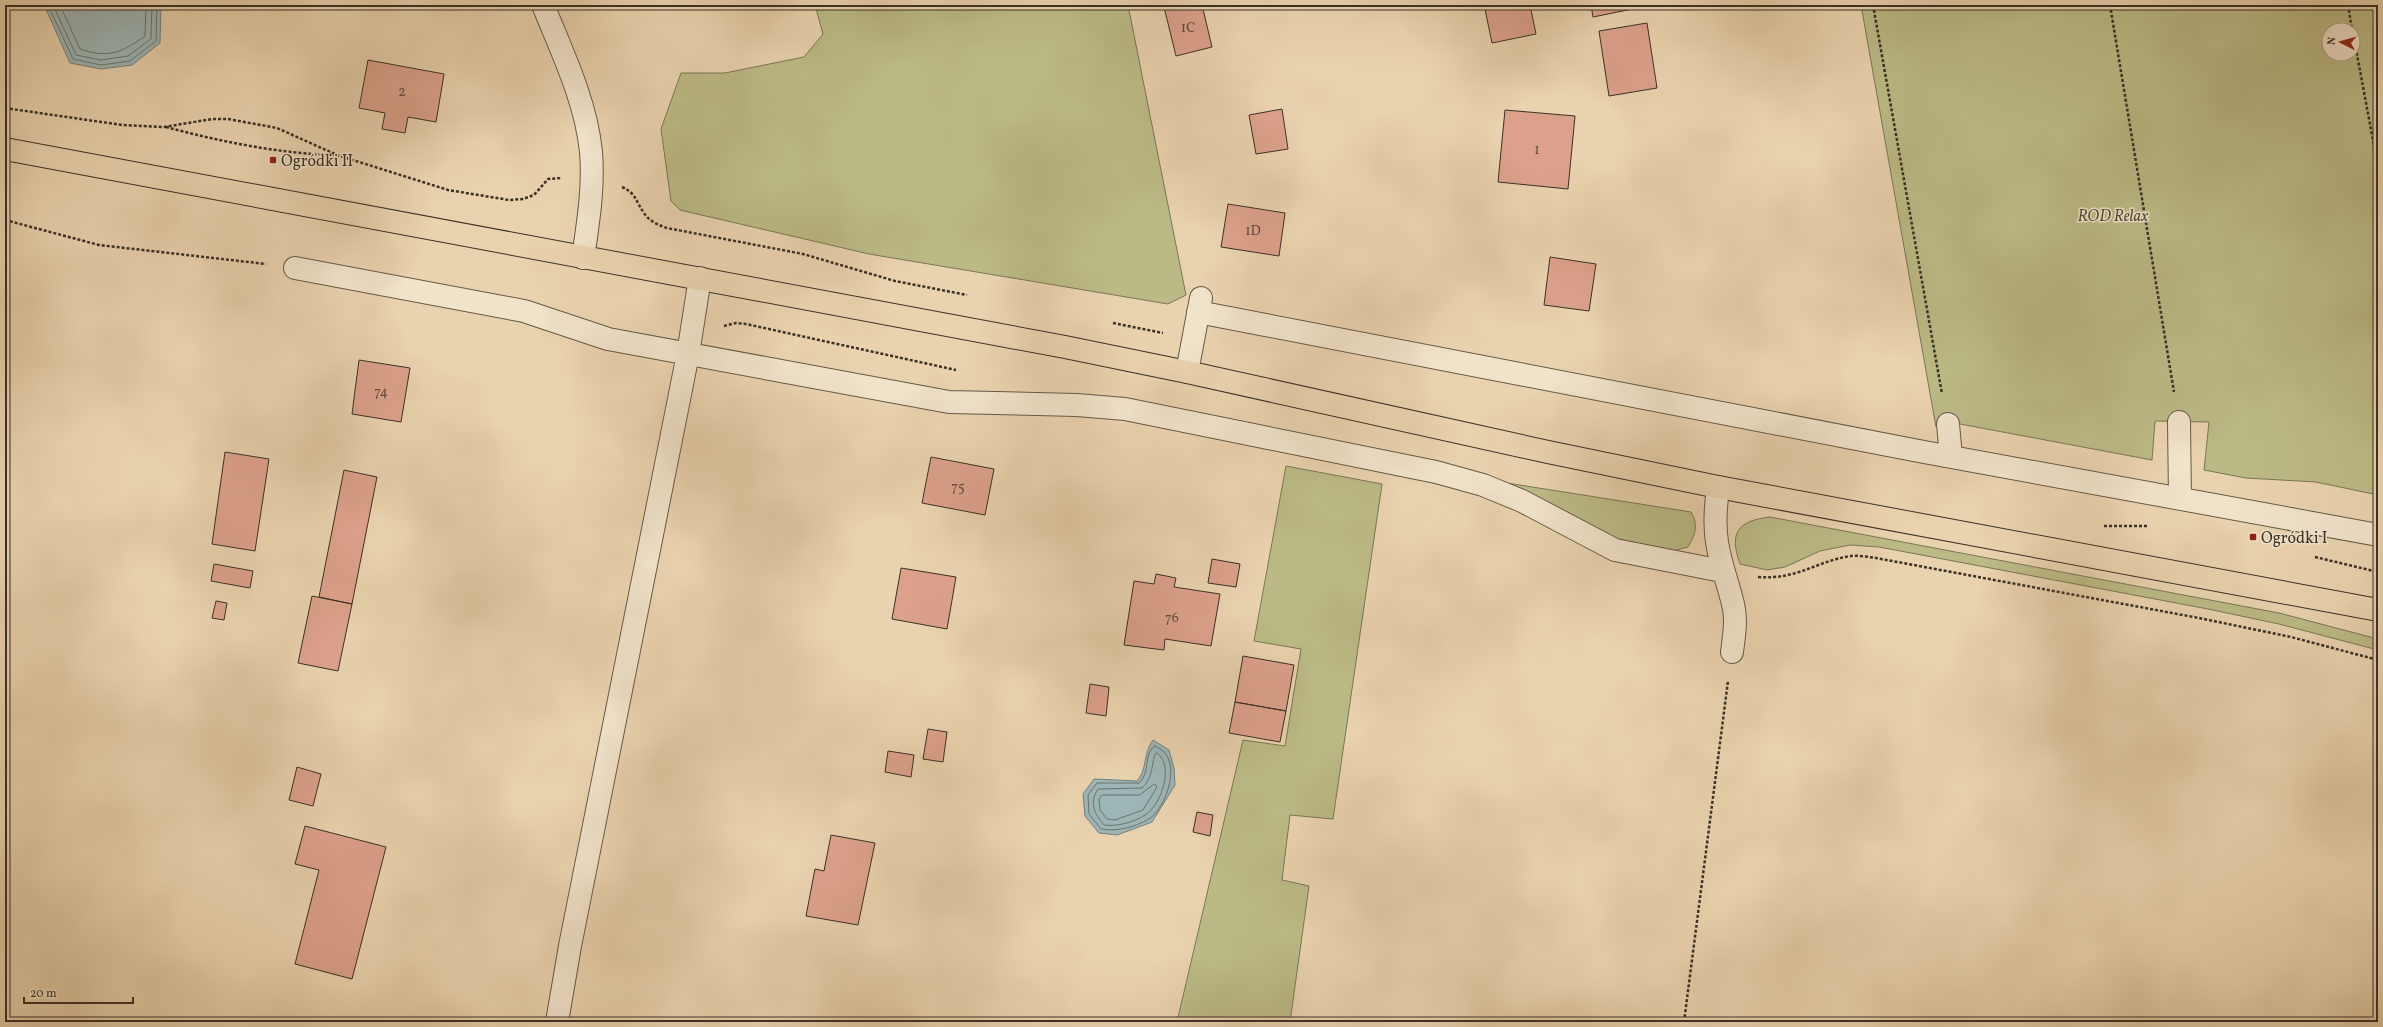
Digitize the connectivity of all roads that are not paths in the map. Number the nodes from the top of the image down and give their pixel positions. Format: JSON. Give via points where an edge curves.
{"nodes":[{"id":1,"x":543,"y":5,"type":"edge"},
{"id":2,"x":5,"y":150,"type":"edge"},
{"id":3,"x":583,"y":258,"type":"junction"},
{"id":4,"x":295,"y":268,"type":"road end"},
{"id":5,"x":700,"y":278,"type":"junction"},
{"id":6,"x":688,"y":354,"type":"junction"},
{"id":7,"x":1187,"y":372,"type":"junction"},
{"id":8,"x":2179,"y":422,"type":"road end"},
{"id":9,"x":1948,"y":424,"type":"road end"},
{"id":10,"x":1951,"y":456,"type":"junction"},
{"id":11,"x":1718,"y":487,"type":"junction"},
{"id":12,"x":2180,"y":499,"type":"junction"},
{"id":13,"x":2378,"y":535,"type":"edge"},
{"id":14,"x":1722,"y":571,"type":"junction"},
{"id":15,"x":2378,"y":610,"type":"edge"},
{"id":16,"x":1732,"y":652,"type":"road end"},
{"id":17,"x":557,"y":1022,"type":"edge"}],
"edges":[{"from":1,"to":3,"type":"street","via":[[584,113],[591,151],[592,182]]},
{"from":2,"to":3,"type":"main road"},
{"from":3,"to":5,"type":"main road"},
{"from":4,"to":6,"type":"street","via":[[524,311],[608,339]]},
{"from":5,"to":6,"type":"street"},
{"from":5,"to":7,"type":"main road"},
{"from":6,"to":14,"type":"street","via":[[949,402],[1077,405],[1125,409],[1436,472],[1483,485],[1615,550]]},
{"from":6,"to":17,"type":"street"},
{"from":7,"to":10,"type":"street","via":[[1199,305]]},
{"from":7,"to":11,"type":"main road"},
{"from":8,"to":12,"type":"street"},
{"from":9,"to":10,"type":"street"},
{"from":10,"to":12,"type":"street"},
{"from":11,"to":14,"type":"street","via":[[1716,541]]},
{"from":11,"to":15,"type":"main road"},
{"from":12,"to":13,"type":"street"},
{"from":14,"to":16,"type":"street","via":[[1733,604],[1736,625]]}]}
